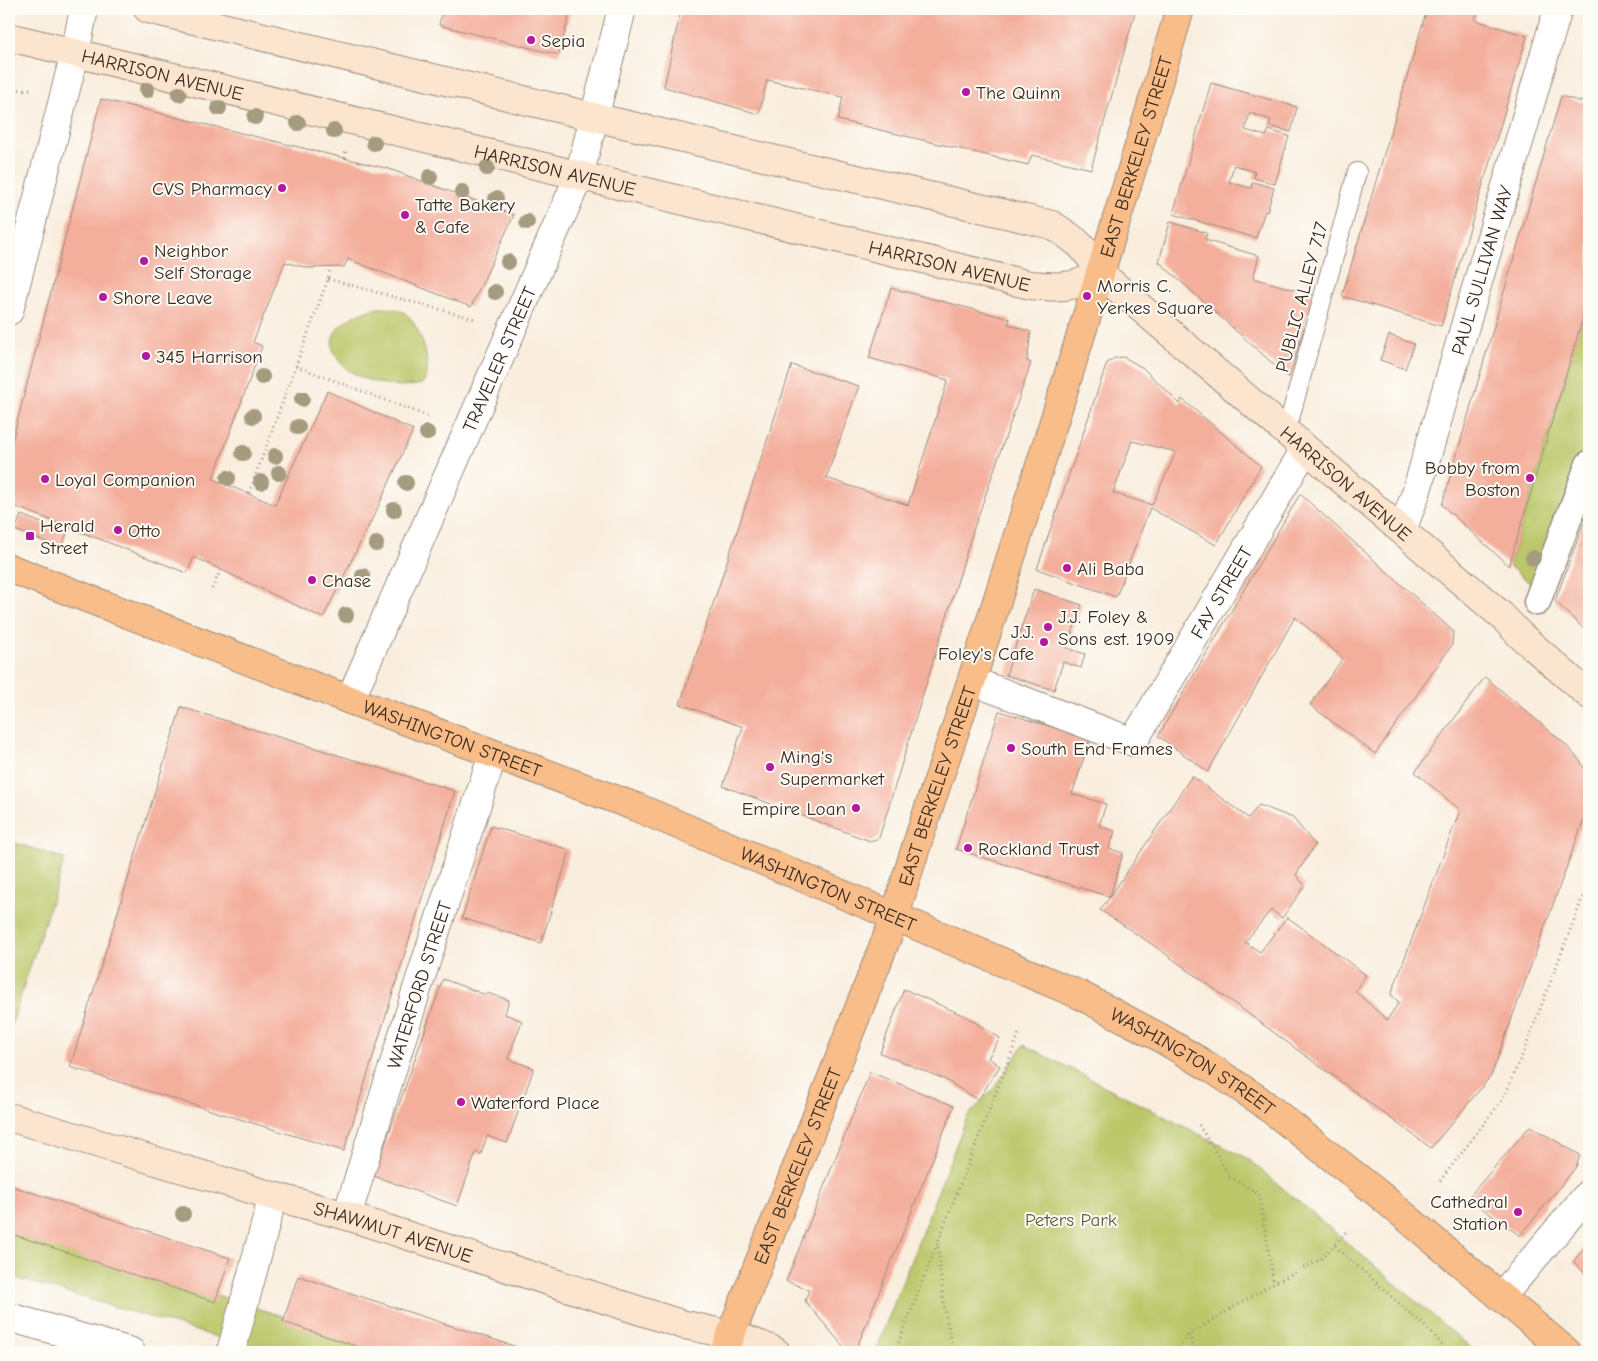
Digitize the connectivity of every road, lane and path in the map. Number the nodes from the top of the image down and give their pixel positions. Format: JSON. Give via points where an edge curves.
{"nodes":[{"id":1,"x":84,"y":9,"type":"edge"},
{"id":2,"x":148,"y":9,"type":"edge"},
{"id":3,"x":622,"y":9,"type":"edge"},
{"id":4,"x":1180,"y":9,"type":"edge"},
{"id":5,"x":1558,"y":9,"type":"edge"},
{"id":6,"x":9,"y":37,"type":"edge"},
{"id":7,"x":75,"y":53,"type":"junction"},
{"id":8,"x":32,"y":89,"type":"dead end"},
{"id":9,"x":9,"y":90,"type":"edge"},
{"id":10,"x":594,"y":117,"type":"junction"},
{"id":11,"x":1357,"y":172,"type":"dead end"},
{"id":12,"x":579,"y":176,"type":"junction"},
{"id":13,"x":330,"y":267,"type":"dead end"},
{"id":14,"x":1101,"y":274,"type":"junction"},
{"id":15,"x":328,"y":279,"type":"junction"},
{"id":16,"x":9,"y":312,"type":"edge"},
{"id":17,"x":475,"y":319,"type":"dead end"},
{"id":18,"x":296,"y":366,"type":"junction"},
{"id":19,"x":430,"y":417,"type":"dead end"},
{"id":20,"x":1295,"y":441,"type":"junction"},
{"id":21,"x":1589,"y":464,"type":"edge"},
{"id":22,"x":249,"y":493,"type":"dead end"},
{"id":23,"x":1402,"y":530,"type":"junction"},
{"id":24,"x":9,"y":568,"type":"edge"},
{"id":25,"x":221,"y":569,"type":"dead end"},
{"id":26,"x":212,"y":589,"type":"dead end"},
{"id":27,"x":1537,"y":602,"type":"dead end"},
{"id":28,"x":972,"y":681,"type":"junction"},
{"id":29,"x":1589,"y":695,"type":"edge"},
{"id":30,"x":350,"y":700,"type":"junction"},
{"id":31,"x":493,"y":754,"type":"junction"},
{"id":32,"x":1589,"y":882,"type":"edge"},
{"id":33,"x":895,"y":917,"type":"junction"},
{"id":34,"x":1020,"y":1032,"type":"dead end"},
{"id":35,"x":9,"y":1117,"type":"edge"},
{"id":36,"x":1199,"y":1125,"type":"dead end"},
{"id":37,"x":1440,"y":1181,"type":"dead end"},
{"id":38,"x":1589,"y":1193,"type":"edge"},
{"id":39,"x":273,"y":1196,"type":"junction"},
{"id":40,"x":347,"y":1216,"type":"junction"},
{"id":41,"x":1347,"y":1231,"type":"dead end"},
{"id":42,"x":937,"y":1244,"type":"junction"},
{"id":43,"x":1335,"y":1246,"type":"junction"},
{"id":44,"x":1274,"y":1283,"type":"junction"},
{"id":45,"x":1501,"y":1297,"type":"junction"},
{"id":46,"x":9,"y":1317,"type":"edge"},
{"id":47,"x":1188,"y":1335,"type":"junction"},
{"id":48,"x":69,"y":1344,"type":"edge"},
{"id":49,"x":727,"y":1344,"type":"edge"},
{"id":50,"x":131,"y":1352,"type":"edge"},
{"id":51,"x":231,"y":1352,"type":"edge"},
{"id":52,"x":776,"y":1352,"type":"edge"},
{"id":53,"x":895,"y":1352,"type":"edge"},
{"id":54,"x":953,"y":1352,"type":"edge"},
{"id":55,"x":1174,"y":1352,"type":"edge"},
{"id":56,"x":1198,"y":1352,"type":"edge"},
{"id":57,"x":1448,"y":1352,"type":"edge"},
{"id":58,"x":1567,"y":1352,"type":"edge"}],
"edges":[{"from":1,"to":7,"type":"street"},
{"from":2,"to":10,"type":"main road","name":"HARRISON AVENUE"},
{"from":3,"to":10,"type":"street","name":"TRAVELER STREET"},
{"from":4,"to":14,"type":"main road","name":"EAST BERKELEY STREET"},
{"from":5,"to":23,"type":"street","name":"PAUL SULLIVAN WAY","via":[[1416,493]]},
{"from":6,"to":7,"type":"main road","name":"HARRISON AVENUE"},
{"from":7,"to":12,"type":"main road","name":"HARRISON AVENUE"},
{"from":7,"to":16,"type":"street"},
{"from":8,"to":9,"type":"path"},
{"from":10,"to":12,"type":"street","name":"TRAVELER STREET"},
{"from":10,"to":14,"type":"main road","name":"HARRISON AVENUE","via":[[1052,225],[1074,239],[1089,254]]},
{"from":11,"to":20,"type":"lane","name":"PUBLIC ALLEY 717"},
{"from":12,"to":14,"type":"main road","name":"HARRISON AVENUE","via":[[1030,285],[1061,288]]},
{"from":12,"to":30,"type":"street","name":"TRAVELER STREET"},
{"from":13,"to":15,"type":"path"},
{"from":14,"to":20,"type":"main road","name":"HARRISON AVENUE"},
{"from":14,"to":28,"type":"main road","name":"EAST BERKELEY STREET"},
{"from":15,"to":17,"type":"path"},
{"from":15,"to":18,"type":"path"},
{"from":18,"to":19,"type":"path"},
{"from":18,"to":22,"type":"path"},
{"from":20,"to":23,"type":"main road","name":"HARRISON AVENUE"},
{"from":20,"to":28,"type":"street","name":"FAY STREET","via":[[1171,677],[1133,742]]},
{"from":21,"to":27,"type":"street"},
{"from":23,"to":29,"type":"main road","name":"HARRISON AVENUE"},
{"from":24,"to":30,"type":"main road","name":"WASHINGTON STREET"},
{"from":25,"to":26,"type":"path"},
{"from":28,"to":33,"type":"main road","name":"EAST BERKELEY STREET","via":[[915,844]]},
{"from":30,"to":31,"type":"main road","name":"WASHINGTON STREET"},
{"from":31,"to":33,"type":"main road","name":"WASHINGTON STREET","via":[[636,807]]},
{"from":31,"to":40,"type":"street","name":"WATERFORD STREET"},
{"from":32,"to":37,"type":"path","via":[[1503,1099]]},
{"from":33,"to":45,"type":"main road","name":"WASHINGTON STREET","via":[[1080,994],[1211,1068],[1259,1100],[1333,1158]]},
{"from":33,"to":49,"type":"main road","name":"EAST BERKELEY STREET"},
{"from":34,"to":42,"type":"path"},
{"from":35,"to":39,"type":"main road","name":"SHAWMUT AVENUE"},
{"from":36,"to":44,"type":"path","via":[[1230,1176],[1259,1194]]},
{"from":38,"to":45,"type":"street"},
{"from":39,"to":40,"type":"main road","name":"SHAWMUT AVENUE"},
{"from":39,"to":51,"type":"street"},
{"from":40,"to":49,"type":"main road","name":"SHAWMUT AVENUE","via":[[681,1324]]},
{"from":41,"to":43,"type":"path"},
{"from":42,"to":53,"type":"path"},
{"from":42,"to":54,"type":"path"},
{"from":43,"to":44,"type":"path","via":[[1321,1259]]},
{"from":43,"to":57,"type":"path","via":[[1430,1330]]},
{"from":44,"to":47,"type":"path"},
{"from":45,"to":58,"type":"main road","name":"WASHINGTON STREET"},
{"from":46,"to":48,"type":"street"},
{"from":47,"to":55,"type":"path"},
{"from":47,"to":56,"type":"path"},
{"from":48,"to":50,"type":"street"},
{"from":49,"to":52,"type":"main road","name":"SHAWMUT AVENUE","via":[[757,1344]]}]}
